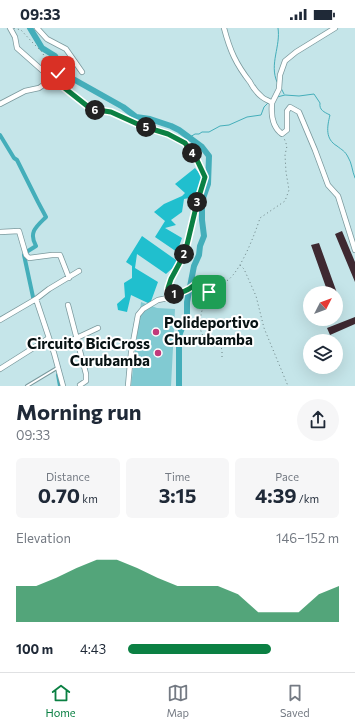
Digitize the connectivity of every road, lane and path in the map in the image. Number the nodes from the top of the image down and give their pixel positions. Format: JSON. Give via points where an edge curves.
{"nodes":[{"id":1,"x":10,"y":28,"type":"edge"},
{"id":2,"x":14,"y":28,"type":"edge"},
{"id":3,"x":37,"y":28,"type":"edge"},
{"id":4,"x":224,"y":28,"type":"edge"},
{"id":5,"x":335,"y":28,"type":"edge"},
{"id":6,"x":82,"y":72,"type":"dead end"},
{"id":7,"x":60,"y":77,"type":"joint"},
{"id":8,"x":52,"y":79,"type":"junction"},
{"id":9,"x":272,"y":103,"type":"junction"},
{"id":10,"x":0,"y":104,"type":"edge"},
{"id":11,"x":282,"y":134,"type":"junction"},
{"id":12,"x":0,"y":232,"type":"edge"},
{"id":13,"x":355,"y":250,"type":"edge"},
{"id":14,"x":239,"y":264,"type":"junction"},
{"id":15,"x":79,"y":271,"type":"dead end"},
{"id":16,"x":69,"y":278,"type":"junction"},
{"id":17,"x":213,"y":284,"type":"junction"},
{"id":18,"x":168,"y":298,"type":"junction"},
{"id":19,"x":36,"y":299,"type":"junction"},
{"id":20,"x":68,"y":305,"type":"dead end"},
{"id":21,"x":0,"y":320,"type":"edge"},
{"id":22,"x":98,"y":328,"type":"dead end"},
{"id":23,"x":49,"y":338,"type":"junction"},
{"id":24,"x":77,"y":338,"type":"junction"},
{"id":25,"x":53,"y":349,"type":"junction"},
{"id":26,"x":222,"y":360,"type":"dead end"},
{"id":27,"x":58,"y":367,"type":"junction"},
{"id":28,"x":0,"y":369,"type":"edge"},
{"id":29,"x":27,"y":386,"type":"edge"},
{"id":30,"x":63,"y":386,"type":"edge"},
{"id":31,"x":80,"y":386,"type":"edge"},
{"id":32,"x":128,"y":386,"type":"edge"},
{"id":33,"x":288,"y":386,"type":"edge"}],
"edges":[{"from":1,"to":8,"type":"street","via":[[17,48]]},
{"from":2,"to":7,"type":"path","via":[[21,30],[42,52]]},
{"from":3,"to":6,"type":"street","via":[[47,39],[66,49]]},
{"from":4,"to":9,"type":"street","via":[[239,67],[255,91]]},
{"from":5,"to":9,"type":"street","via":[[296,52],[285,62],[281,68],[279,89]]},
{"from":7,"to":8,"type":"street"},
{"from":8,"to":10,"type":"street","via":[[39,88],[25,90]]},
{"from":8,"to":18,"type":"street","via":[[91,109],[111,112],[185,143],[197,160],[205,177],[185,253],[171,279]]},
{"from":9,"to":11,"type":"street","via":[[273,121]]},
{"from":11,"to":13,"type":"street","via":[[288,130],[287,111],[290,107],[294,108],[299,112],[328,185],[338,196]]},
{"from":11,"to":14,"type":"path","via":[[287,146],[285,160],[289,190],[285,201],[260,218]]},
{"from":12,"to":16,"type":"street","via":[[19,231],[29,258],[60,255]]},
{"from":14,"to":17,"type":"path","via":[[229,279],[216,286]]},
{"from":14,"to":33,"type":"path","via":[[244,269],[256,296],[264,328]]},
{"from":15,"to":16,"type":"street"},
{"from":16,"to":19,"type":"street"},
{"from":17,"to":18,"type":"path","via":[[206,279],[199,280],[194,287]]},
{"from":17,"to":26,"type":"path","via":[[202,308],[200,328],[205,338],[222,349]]},
{"from":18,"to":32,"type":"street","via":[[158,300],[138,315]]},
{"from":19,"to":21,"type":"street"},
{"from":19,"to":23,"type":"street"},
{"from":20,"to":24,"type":"street"},
{"from":22,"to":24,"type":"street"},
{"from":23,"to":25,"type":"street"},
{"from":23,"to":28,"type":"street"},
{"from":24,"to":25,"type":"street"},
{"from":24,"to":31,"type":"street","via":[[86,374],[86,381]]},
{"from":25,"to":27,"type":"street"},
{"from":27,"to":29,"type":"lane"},
{"from":27,"to":30,"type":"street"}]}
